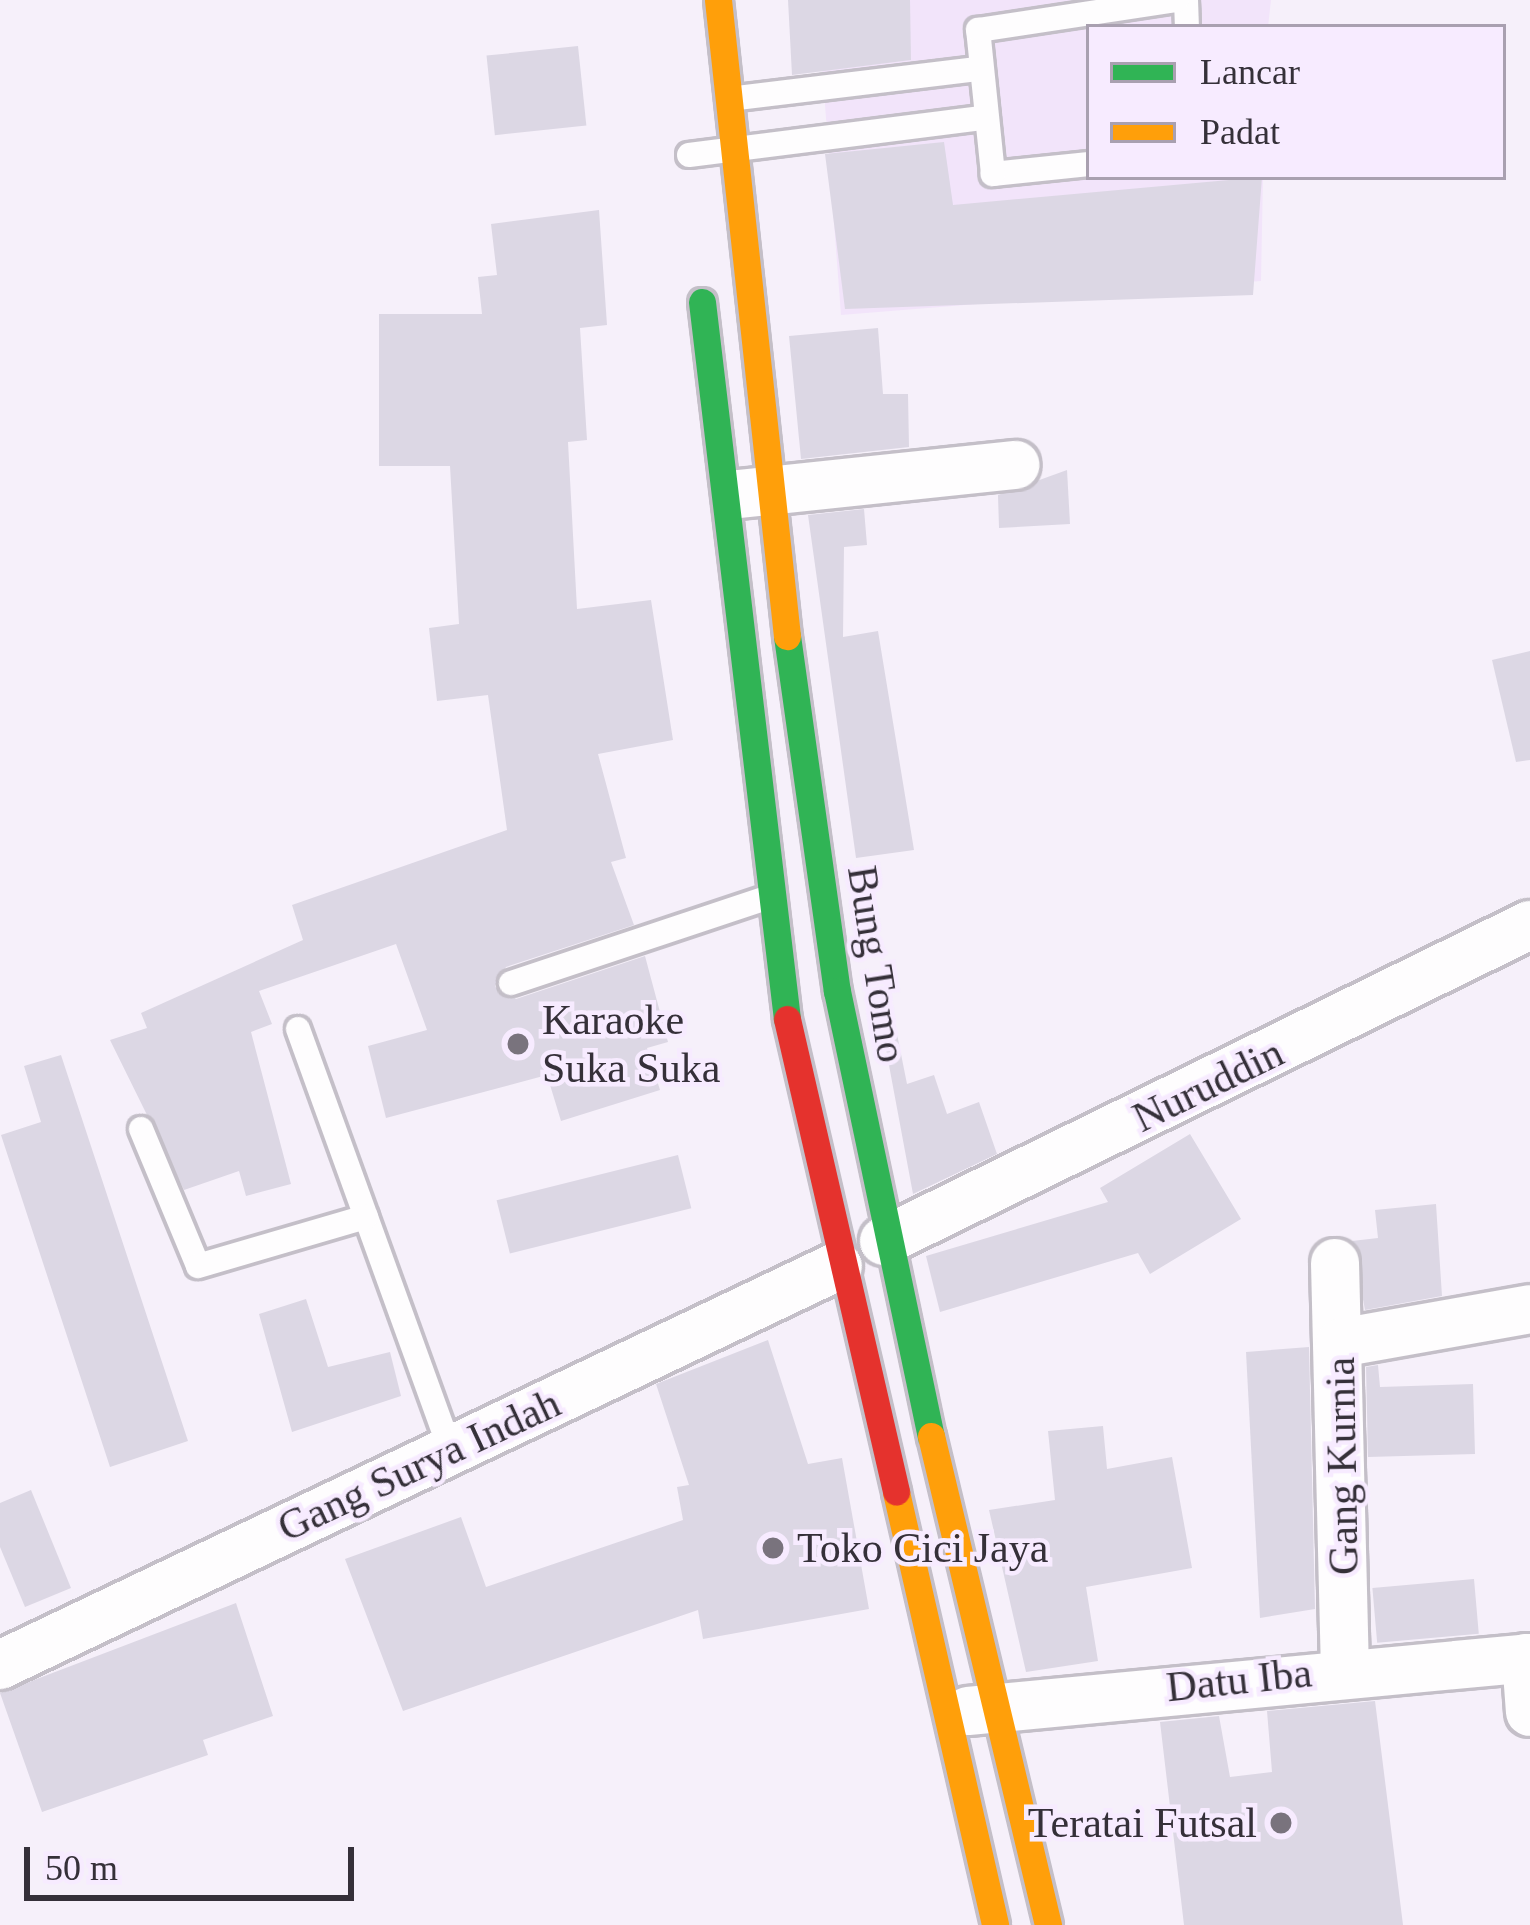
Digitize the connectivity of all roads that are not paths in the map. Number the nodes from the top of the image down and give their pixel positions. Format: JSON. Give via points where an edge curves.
{"nodes":[{"id":1,"x":718,"y":0,"type":"edge"},
{"id":2,"x":1181,"y":0,"type":"edge"},
{"id":3,"x":977,"y":70,"type":"junction"},
{"id":4,"x":723,"y":100,"type":"junction"},
{"id":5,"x":684,"y":116,"type":"dead end"},
{"id":6,"x":982,"y":118,"type":"junction"},
{"id":7,"x":726,"y":148,"type":"junction"},
{"id":8,"x":689,"y":155,"type":"junction"},
{"id":9,"x":1086,"y":164,"type":"edge"},
{"id":10,"x":693,"y":188,"type":"dead end"},
{"id":11,"x":700,"y":272,"type":"dead end"},
{"id":12,"x":1015,"y":465,"type":"dead end"},
{"id":13,"x":766,"y":488,"type":"junction"},
{"id":14,"x":716,"y":498,"type":"junction"},
{"id":15,"x":764,"y":899,"type":"junction"},
{"id":16,"x":1530,"y":925,"type":"edge"},
{"id":17,"x":512,"y":983,"type":"dead end"},
{"id":18,"x":298,"y":1029,"type":"dead end"},
{"id":19,"x":141,"y":1129,"type":"dead end"},
{"id":20,"x":366,"y":1217,"type":"junction"},
{"id":21,"x":884,"y":1241,"type":"junction"},
{"id":22,"x":1335,"y":1263,"type":"dead end"},
{"id":23,"x":838,"y":1266,"type":"junction"},
{"id":24,"x":1530,"y":1310,"type":"edge"},
{"id":25,"x":1340,"y":1343,"type":"junction"},
{"id":26,"x":450,"y":1450,"type":"junction"},
{"id":27,"x":1528,"y":1658,"type":"edge"},
{"id":28,"x":0,"y":1665,"type":"edge"},
{"id":29,"x":1346,"y":1669,"type":"junction"},
{"id":30,"x":999,"y":1703,"type":"junction"},
{"id":31,"x":1530,"y":1712,"type":"edge"},
{"id":32,"x":949,"y":1715,"type":"junction"},
{"id":33,"x":995,"y":1925,"type":"edge"},
{"id":34,"x":1048,"y":1925,"type":"edge"}],
"edges":[{"from":1,"to":4,"type":"main road","name":"Bung Tomo","via":[[709,55]]},
{"from":2,"to":3,"type":"lane","via":[[983,25]]},
{"from":3,"to":4,"type":"lane"},
{"from":3,"to":6,"type":"lane"},
{"from":4,"to":7,"type":"main road","name":"Bung Tomo"},
{"from":5,"to":8,"type":"main road"},
{"from":6,"to":7,"type":"lane"},
{"from":6,"to":9,"type":"lane","via":[[993,173]]},
{"from":7,"to":8,"type":"lane"},
{"from":7,"to":13,"type":"main road","name":"Bung Tomo"},
{"from":8,"to":10,"type":"main road"},
{"from":11,"to":14,"type":"main road"},
{"from":12,"to":13,"type":"street"},
{"from":13,"to":14,"type":"street"},
{"from":13,"to":21,"type":"main road","name":"Bung Tomo","via":[[836,991]]},
{"from":14,"to":15,"type":"main road"},
{"from":15,"to":17,"type":"lane"},
{"from":15,"to":23,"type":"main road"},
{"from":16,"to":21,"type":"street","name":"Nuruddin"},
{"from":18,"to":20,"type":"lane"},
{"from":19,"to":20,"type":"lane","via":[[198,1266]]},
{"from":20,"to":26,"type":"lane"},
{"from":21,"to":30,"type":"main road","name":"Bung Tomo"},
{"from":22,"to":25,"type":"street","name":"Gang Kurnia"},
{"from":23,"to":26,"type":"street","name":"Gang Surya Indah"},
{"from":23,"to":32,"type":"main road"},
{"from":24,"to":25,"type":"street"},
{"from":25,"to":29,"type":"street","name":"Gang Kurnia"},
{"from":26,"to":28,"type":"street","name":"Gang Surya Indah"},
{"from":27,"to":29,"type":"street","name":"Datu Iba"},
{"from":27,"to":31,"type":"street"},
{"from":29,"to":30,"type":"street","name":"Datu Iba"},
{"from":30,"to":32,"type":"street","name":"Datu Iba"},
{"from":30,"to":34,"type":"main road","name":"Bung Tomo"},
{"from":32,"to":33,"type":"main road"}]}
